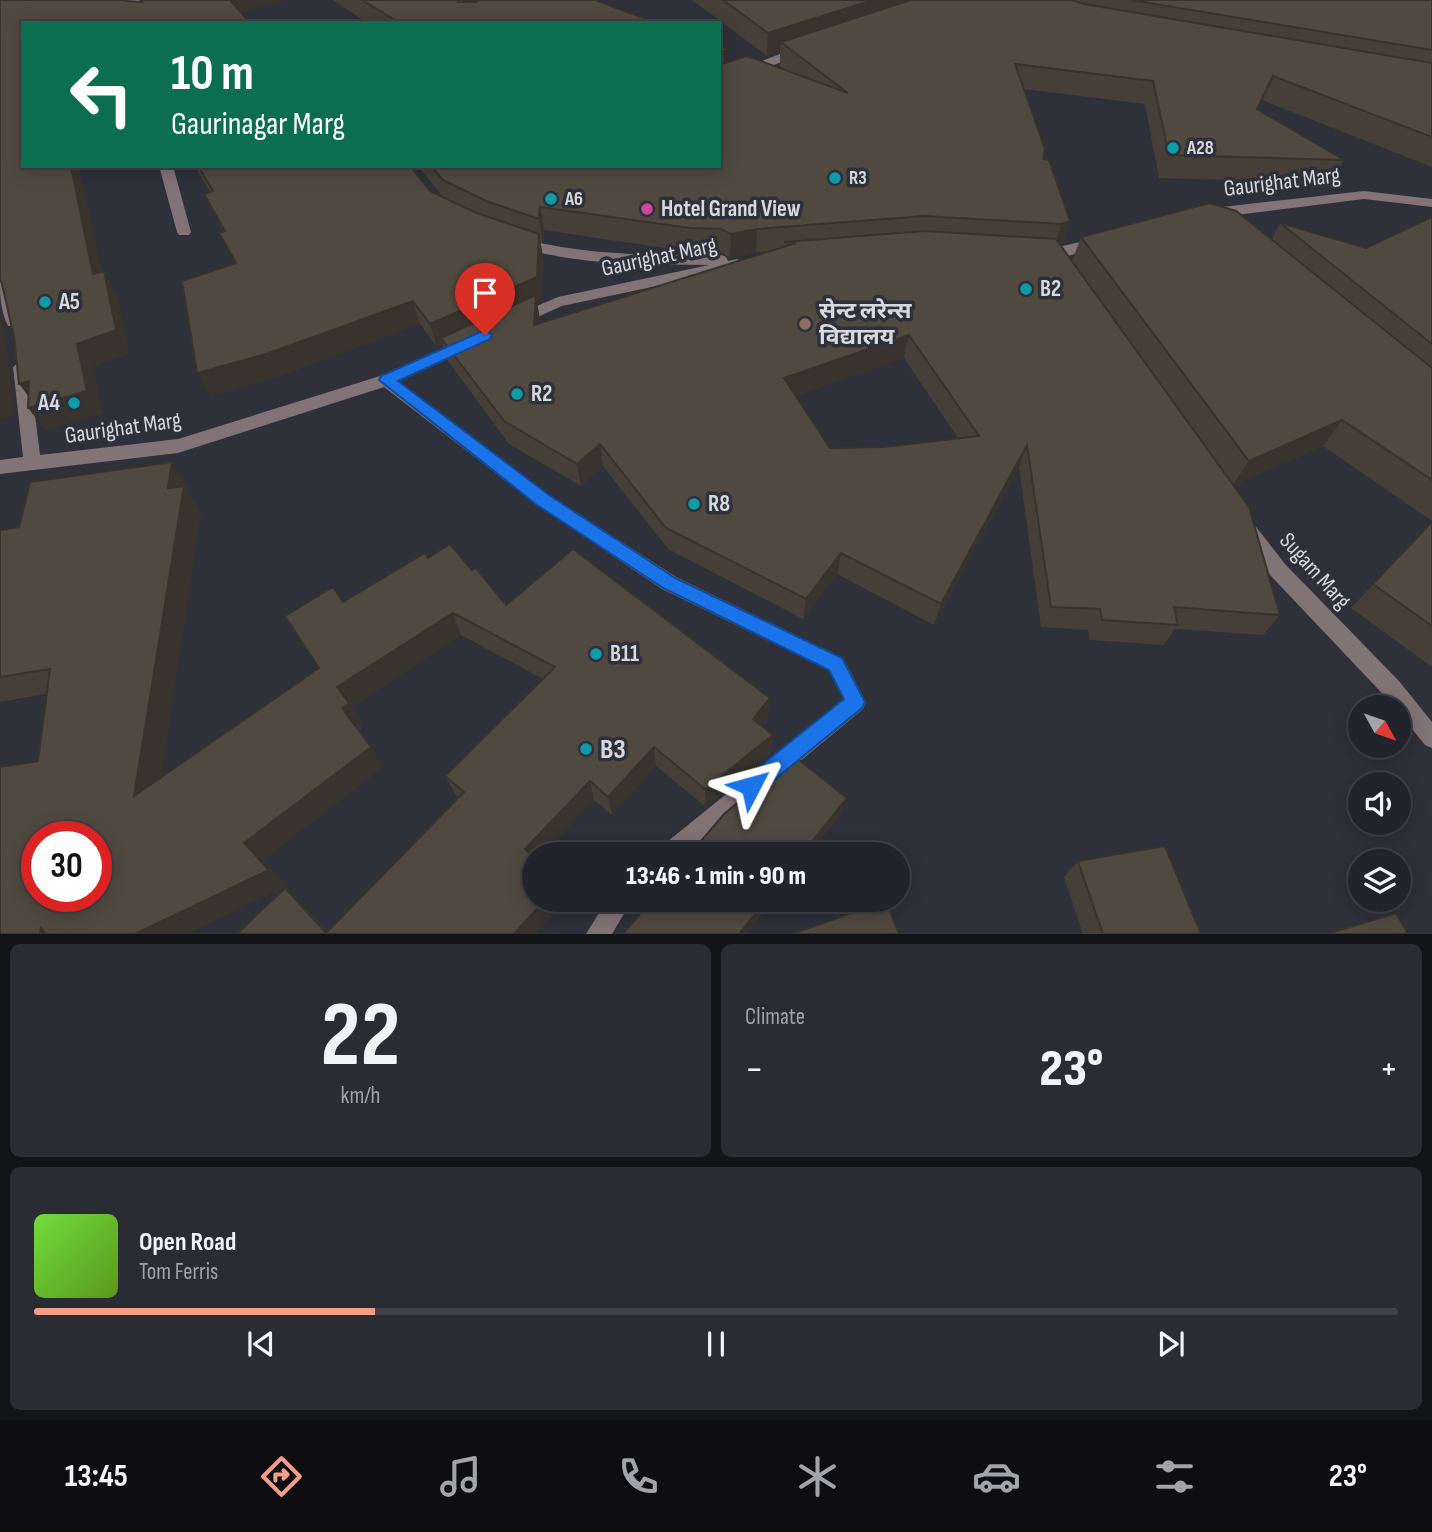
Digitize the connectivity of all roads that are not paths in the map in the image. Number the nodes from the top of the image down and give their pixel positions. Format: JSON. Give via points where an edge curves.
{"nodes":[{"id":1,"x":133,"y":0,"type":"edge"},
{"id":2,"x":144,"y":21,"type":"edge"},
{"id":3,"x":819,"y":44,"type":"edge"},
{"id":4,"x":721,"y":82,"type":"edge"},
{"id":5,"x":167,"y":168,"type":"edge"},
{"id":6,"x":1432,"y":203,"type":"edge"},
{"id":7,"x":184,"y":232,"type":"dead end"},
{"id":8,"x":1228,"y":232,"type":"edge"},
{"id":9,"x":1118,"y":238,"type":"edge"},
{"id":10,"x":508,"y":239,"type":"edge"},
{"id":11,"x":1027,"y":253,"type":"edge"},
{"id":12,"x":1054,"y":255,"type":"junction"},
{"id":13,"x":1068,"y":274,"type":"edge"},
{"id":14,"x":0,"y":287,"type":"edge"},
{"id":15,"x":386,"y":380,"type":"junction"},
{"id":16,"x":32,"y":464,"type":"junction"},
{"id":17,"x":0,"y":467,"type":"edge"},
{"id":18,"x":1234,"y":512,"type":"edge"},
{"id":19,"x":1432,"y":738,"type":"edge"},
{"id":20,"x":685,"y":842,"type":"edge"},
{"id":21,"x":612,"y":912,"type":"edge"},
{"id":22,"x":598,"y":933,"type":"edge"}],
"edges":[{"from":1,"to":2,"type":"street"},
{"from":3,"to":4,"type":"street"},
{"from":5,"to":7,"type":"street"},
{"from":6,"to":8,"type":"street","name":"Gaurighat Marg","via":[[1364,195],[1200,216]]},
{"from":9,"to":12,"type":"street"},
{"from":10,"to":15,"type":"street","name":"Gaurighat Marg","via":[[542,251],[621,258],[756,260],[558,302]]},
{"from":11,"to":12,"type":"street"},
{"from":12,"to":13,"type":"street"},
{"from":14,"to":16,"type":"street","via":[[15,324]]},
{"from":15,"to":16,"type":"street","name":"Gaurighat Marg","via":[[178,446]]},
{"from":15,"to":20,"type":"street","via":[[543,500],[669,583],[836,664],[856,702]]},
{"from":16,"to":17,"type":"street","name":"Gaurighat Marg"},
{"from":18,"to":19,"type":"street","name":"Sugam Marg","via":[[1278,570],[1392,688]]},
{"from":21,"to":22,"type":"street"}]}
